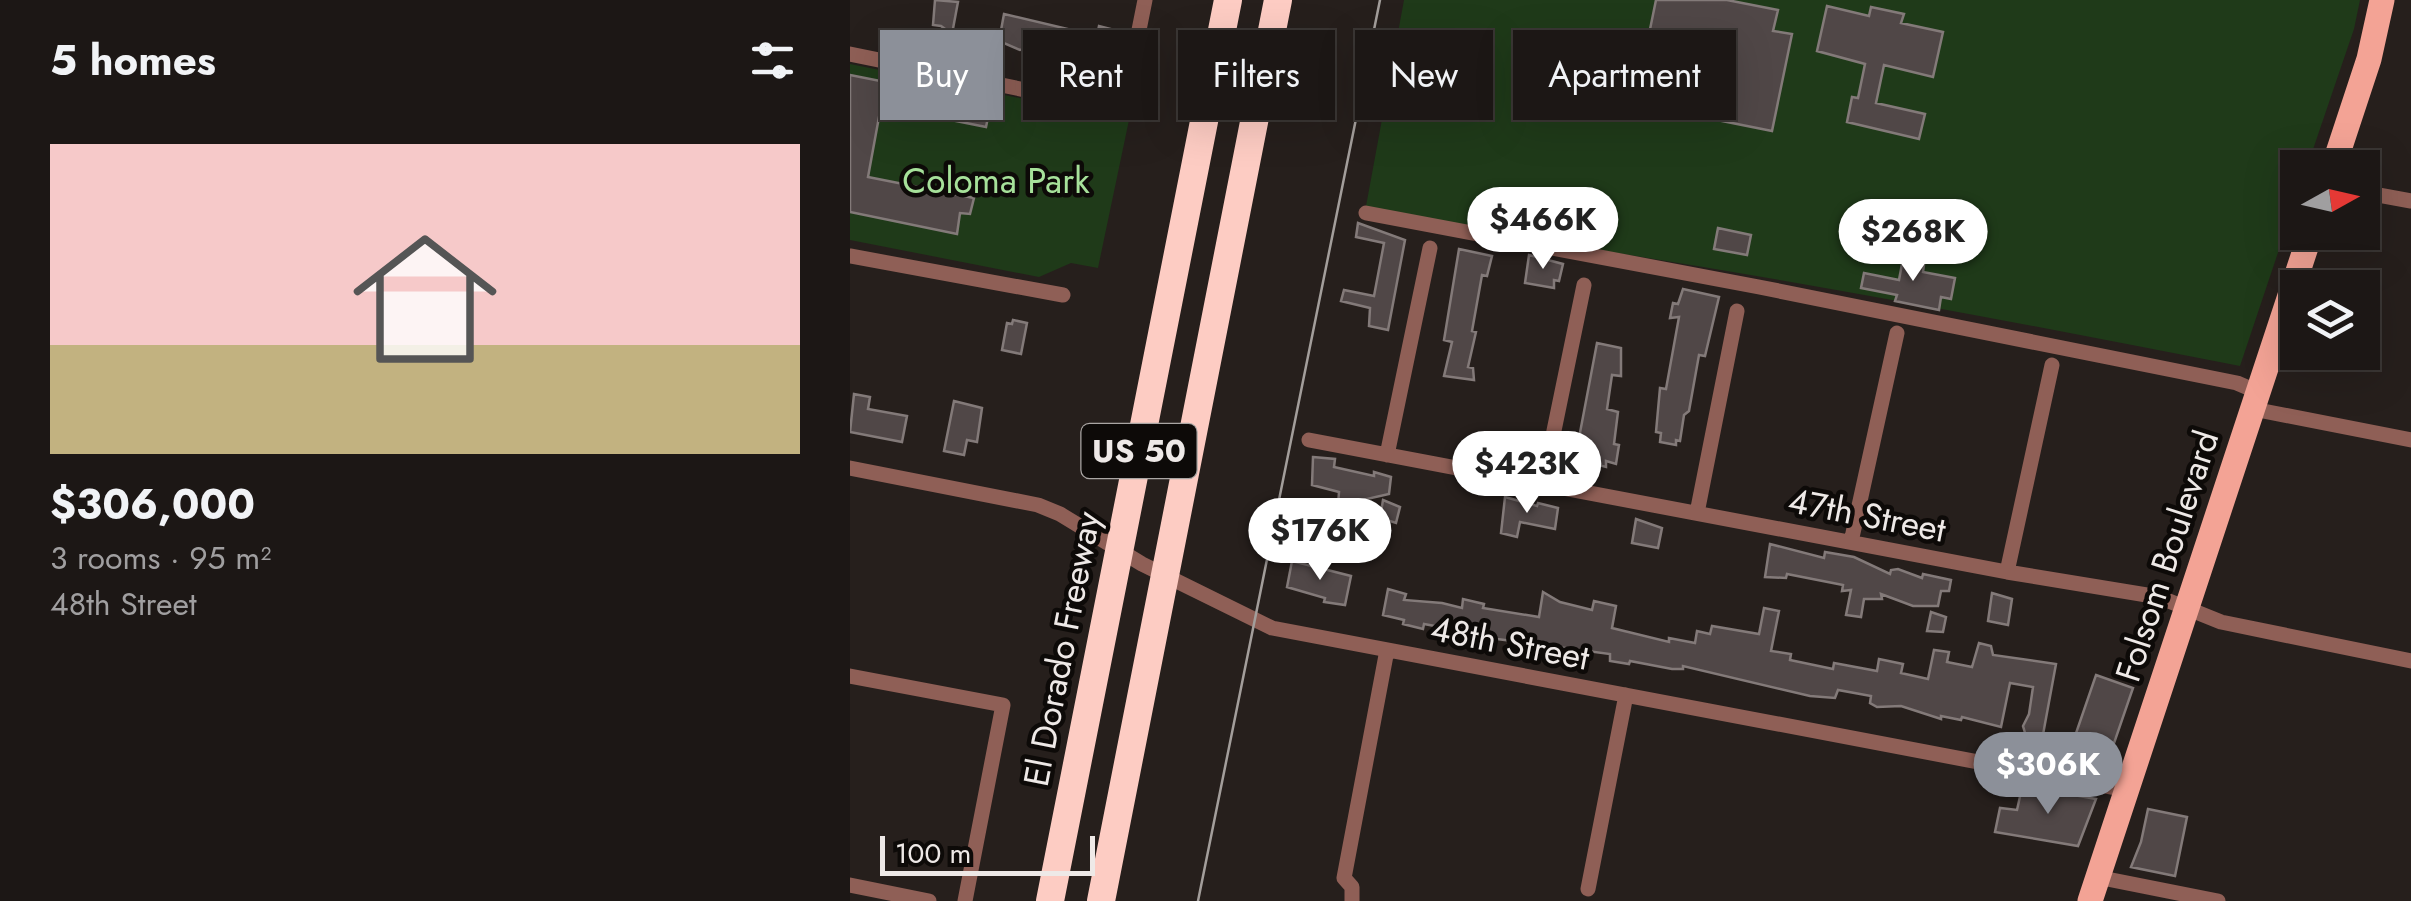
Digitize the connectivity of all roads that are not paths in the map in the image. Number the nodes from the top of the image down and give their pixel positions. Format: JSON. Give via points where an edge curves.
{"nodes":[{"id":1,"x":1145,"y":0,"type":"edge"},
{"id":2,"x":1228,"y":0,"type":"edge"},
{"id":3,"x":1278,"y":0,"type":"edge"},
{"id":4,"x":2382,"y":0,"type":"edge"},
{"id":5,"x":850,"y":54,"type":"edge"},
{"id":6,"x":2339,"y":150,"type":"edge"},
{"id":7,"x":2380,"y":196,"type":"edge"},
{"id":8,"x":2411,"y":202,"type":"edge"},
{"id":9,"x":1366,"y":214,"type":"dead end"},
{"id":10,"x":1430,"y":248,"type":"dead end"},
{"id":11,"x":2306,"y":250,"type":"edge"},
{"id":12,"x":850,"y":256,"type":"edge"},
{"id":13,"x":1584,"y":285,"type":"dead end"},
{"id":14,"x":1063,"y":295,"type":"dead end"},
{"id":15,"x":1738,"y":311,"type":"dead end"},
{"id":16,"x":1898,"y":333,"type":"dead end"},
{"id":17,"x":2052,"y":365,"type":"dead end"},
{"id":18,"x":2256,"y":400,"type":"junction"},
{"id":19,"x":1308,"y":440,"type":"dead end"},
{"id":20,"x":2411,"y":440,"type":"edge"},
{"id":21,"x":1388,"y":454,"type":"junction"},
{"id":22,"x":850,"y":468,"type":"edge"},
{"id":23,"x":1543,"y":484,"type":"junction"},
{"id":24,"x":1697,"y":513,"type":"junction"},
{"id":25,"x":1851,"y":542,"type":"junction"},
{"id":26,"x":2007,"y":572,"type":"junction"},
{"id":27,"x":2186,"y":610,"type":"junction"},
{"id":28,"x":1387,"y":650,"type":"junction"},
{"id":29,"x":2411,"y":661,"type":"edge"},
{"id":30,"x":850,"y":676,"type":"edge"},
{"id":31,"x":1626,"y":695,"type":"junction"},
{"id":32,"x":2126,"y":790,"type":"junction"},
{"id":33,"x":850,"y":885,"type":"edge"},
{"id":34,"x":1588,"y":889,"type":"dead end"},
{"id":35,"x":2093,"y":889,"type":"edge"},
{"id":36,"x":930,"y":901,"type":"edge"},
{"id":37,"x":965,"y":901,"type":"edge"},
{"id":38,"x":1050,"y":901,"type":"edge"},
{"id":39,"x":1101,"y":901,"type":"edge"},
{"id":40,"x":1352,"y":901,"type":"edge"},
{"id":41,"x":2218,"y":901,"type":"edge"}],
"edges":[{"from":1,"to":5,"type":"street","via":[[1123,110]]},
{"from":2,"to":38,"type":"highway","name":"El Dorado Freeway","number":"US 50"},
{"from":3,"to":39,"type":"highway","number":"US 50"},
{"from":4,"to":6,"type":"main road"},
{"from":7,"to":8,"type":"street"},
{"from":9,"to":18,"type":"street","via":[[2237,384]]},
{"from":10,"to":21,"type":"street"},
{"from":11,"to":18,"type":"main road","name":"Folsom Boulevard"},
{"from":12,"to":14,"type":"street"},
{"from":13,"to":23,"type":"street"},
{"from":15,"to":24,"type":"street"},
{"from":16,"to":25,"type":"street"},
{"from":17,"to":26,"type":"street"},
{"from":18,"to":20,"type":"street"},
{"from":18,"to":27,"type":"main road","name":"Folsom Boulevard"},
{"from":19,"to":21,"type":"street","name":"47th Street"},
{"from":21,"to":23,"type":"street","name":"47th Street"},
{"from":22,"to":28,"type":"street","name":"48th Street","via":[[1038,505],[1272,628]]},
{"from":23,"to":24,"type":"street","name":"47th Street"},
{"from":24,"to":25,"type":"street","name":"47th Street"},
{"from":25,"to":26,"type":"street","name":"47th Street"},
{"from":26,"to":27,"type":"street","name":"47th Street","via":[[2159,597]]},
{"from":27,"to":29,"type":"street","name":"47th Street"},
{"from":27,"to":32,"type":"main road","name":"Folsom Boulevard"},
{"from":28,"to":31,"type":"street","name":"48th Street"},
{"from":28,"to":40,"type":"street","via":[[1344,878]]},
{"from":30,"to":37,"type":"street","via":[[1003,705]]},
{"from":31,"to":32,"type":"street","name":"48th Street"},
{"from":31,"to":34,"type":"street"},
{"from":32,"to":35,"type":"main road","name":"Folsom Boulevard"},
{"from":33,"to":36,"type":"street"},
{"from":35,"to":41,"type":"street"}]}
